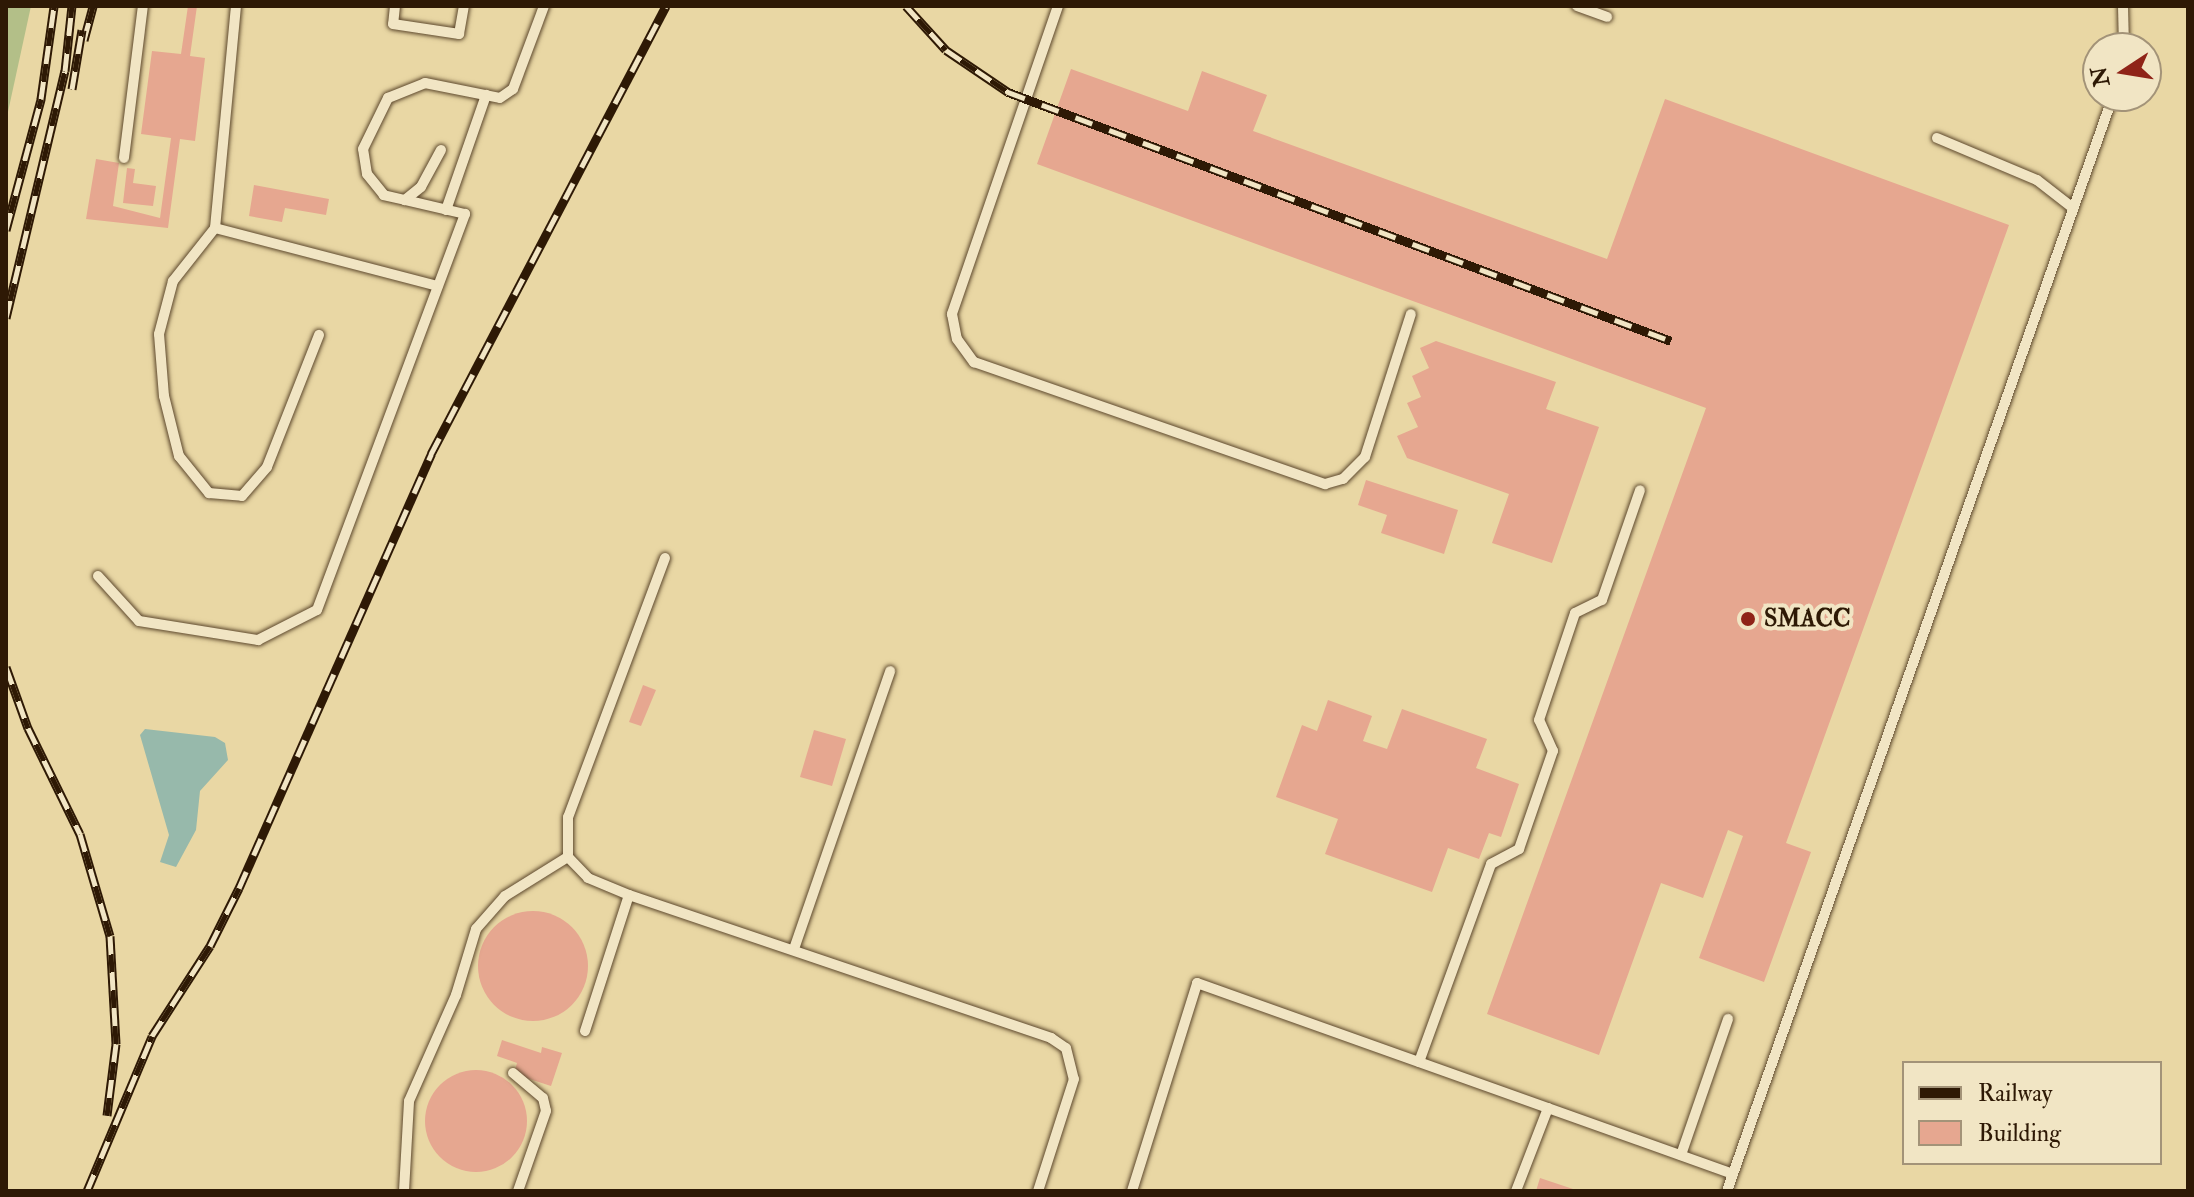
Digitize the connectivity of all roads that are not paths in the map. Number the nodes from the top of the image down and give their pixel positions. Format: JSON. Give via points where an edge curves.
{"nodes":[{"id":1,"x":143,"y":6,"type":"edge"},
{"id":2,"x":236,"y":6,"type":"edge"},
{"id":3,"x":395,"y":6,"type":"edge"},
{"id":4,"x":464,"y":6,"type":"edge"},
{"id":5,"x":544,"y":6,"type":"edge"},
{"id":6,"x":1058,"y":6,"type":"edge"},
{"id":7,"x":1577,"y":6,"type":"edge"},
{"id":8,"x":2123,"y":6,"type":"edge"},
{"id":9,"x":1607,"y":17,"type":"dead end"},
{"id":10,"x":2124,"y":32,"type":"edge"},
{"id":11,"x":486,"y":95,"type":"junction"},
{"id":12,"x":2107,"y":112,"type":"edge"},
{"id":13,"x":1937,"y":138,"type":"dead end"},
{"id":14,"x":441,"y":150,"type":"dead end"},
{"id":15,"x":124,"y":158,"type":"dead end"},
{"id":16,"x":405,"y":200,"type":"junction"},
{"id":17,"x":2073,"y":208,"type":"junction"},
{"id":18,"x":446,"y":210,"type":"junction"},
{"id":19,"x":215,"y":228,"type":"junction"},
{"id":20,"x":438,"y":286,"type":"junction"},
{"id":21,"x":1411,"y":314,"type":"dead end"},
{"id":22,"x":319,"y":335,"type":"dead end"},
{"id":23,"x":1640,"y":490,"type":"dead end"},
{"id":24,"x":665,"y":558,"type":"dead end"},
{"id":25,"x":98,"y":576,"type":"dead end"},
{"id":26,"x":890,"y":671,"type":"dead end"},
{"id":27,"x":568,"y":857,"type":"junction"},
{"id":28,"x":629,"y":895,"type":"junction"},
{"id":29,"x":794,"y":949,"type":"junction"},
{"id":30,"x":1728,"y":1019,"type":"dead end"},
{"id":31,"x":585,"y":1031,"type":"dead end"},
{"id":32,"x":1419,"y":1062,"type":"junction"},
{"id":33,"x":513,"y":1073,"type":"dead end"},
{"id":34,"x":1548,"y":1108,"type":"junction"},
{"id":35,"x":1681,"y":1155,"type":"junction"},
{"id":36,"x":1733,"y":1174,"type":"junction"},
{"id":37,"x":404,"y":1191,"type":"edge"},
{"id":38,"x":518,"y":1191,"type":"edge"},
{"id":39,"x":1038,"y":1191,"type":"edge"},
{"id":40,"x":1132,"y":1191,"type":"edge"},
{"id":41,"x":1516,"y":1191,"type":"edge"},
{"id":42,"x":1727,"y":1191,"type":"edge"}],
"edges":[{"from":1,"to":15,"type":"lane"},
{"from":2,"to":19,"type":"lane"},
{"from":3,"to":4,"type":"lane","via":[[393,24],[459,34]]},
{"from":5,"to":11,"type":"lane","via":[[513,89],[500,98]]},
{"from":6,"to":21,"type":"lane","via":[[952,314],[957,339],[974,362],[1325,484],[1343,479],[1365,457]]},
{"from":7,"to":9,"type":"lane"},
{"from":8,"to":10,"type":"lane"},
{"from":11,"to":16,"type":"lane","via":[[425,83],[388,98],[363,149],[367,174],[384,195]]},
{"from":11,"to":18,"type":"lane"},
{"from":12,"to":17,"type":"lane"},
{"from":13,"to":17,"type":"lane","via":[[2037,180]]},
{"from":14,"to":16,"type":"lane","via":[[421,187]]},
{"from":16,"to":18,"type":"lane"},
{"from":17,"to":36,"type":"lane"},
{"from":18,"to":20,"type":"lane","via":[[465,214]]},
{"from":19,"to":20,"type":"lane"},
{"from":19,"to":22,"type":"lane","via":[[173,281],[159,334],[164,396],[179,456],[209,493],[242,496],[267,467]]},
{"from":20,"to":25,"type":"lane","via":[[317,610],[258,640],[139,621]]},
{"from":23,"to":32,"type":"lane","via":[[1602,600],[1575,613],[1539,720],[1553,751],[1519,849],[1491,864]]},
{"from":24,"to":27,"type":"lane","via":[[568,817]]},
{"from":26,"to":29,"type":"lane"},
{"from":27,"to":28,"type":"lane","via":[[588,878]]},
{"from":27,"to":37,"type":"lane","via":[[505,896],[476,929],[456,995],[409,1101]]},
{"from":28,"to":29,"type":"lane"},
{"from":28,"to":31,"type":"lane"},
{"from":29,"to":39,"type":"lane","via":[[1051,1038],[1066,1048],[1074,1079]]},
{"from":30,"to":35,"type":"lane"},
{"from":32,"to":34,"type":"lane"},
{"from":32,"to":40,"type":"lane","via":[[1197,983]]},
{"from":33,"to":38,"type":"lane","via":[[543,1098],[546,1111]]},
{"from":34,"to":35,"type":"lane"},
{"from":34,"to":41,"type":"lane"},
{"from":35,"to":36,"type":"lane"},
{"from":36,"to":42,"type":"lane"}]}
